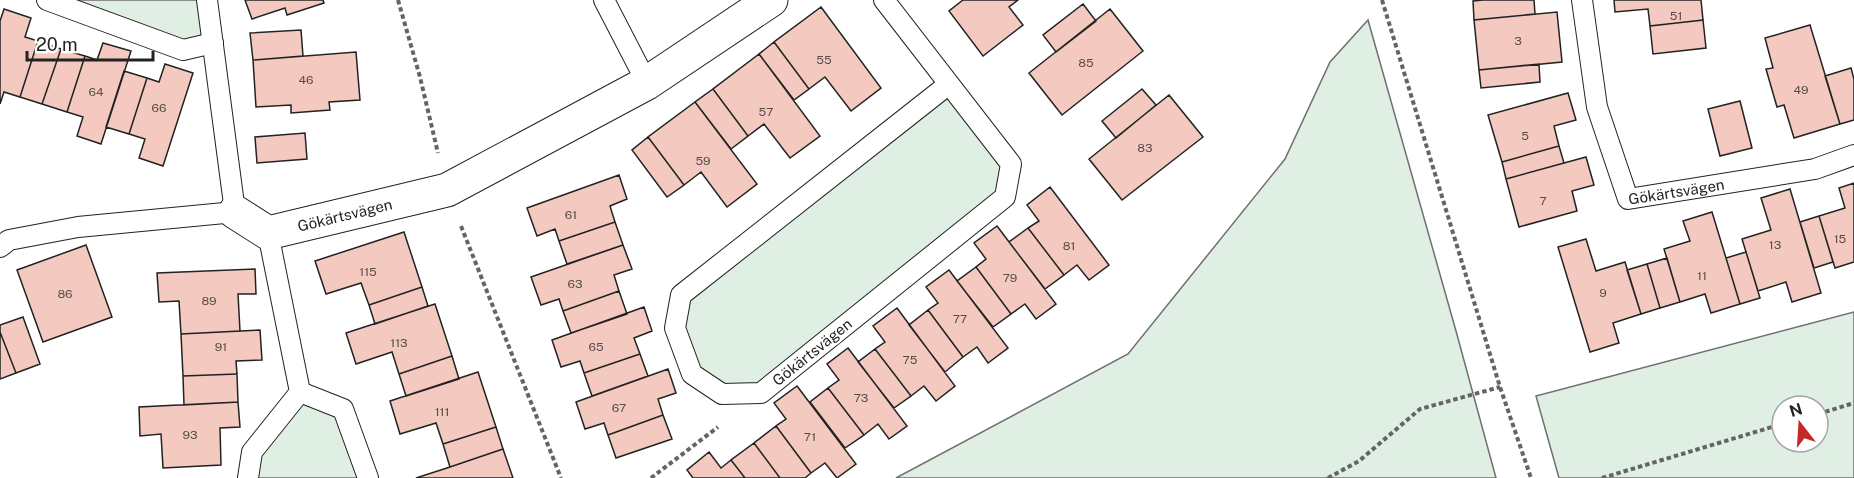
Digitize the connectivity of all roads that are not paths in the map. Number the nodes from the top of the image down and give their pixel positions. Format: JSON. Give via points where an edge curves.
{"nodes":[{"id":1,"x":47,"y":0,"type":"edge"},
{"id":2,"x":207,"y":0,"type":"edge"},
{"id":3,"x":604,"y":0,"type":"edge"},
{"id":4,"x":771,"y":0,"type":"edge"},
{"id":5,"x":884,"y":0,"type":"edge"},
{"id":6,"x":1582,"y":0,"type":"edge"},
{"id":7,"x":213,"y":43,"type":"junction"},
{"id":8,"x":647,"y":83,"type":"junction"},
{"id":9,"x":949,"y":84,"type":"junction"},
{"id":10,"x":1854,"y":155,"type":"edge"},
{"id":11,"x":235,"y":212,"type":"junction"},
{"id":12,"x":267,"y":233,"type":"junction"},
{"id":13,"x":3,"y":239,"type":"edge"},
{"id":14,"x":300,"y":392,"type":"junction"},
{"id":15,"x":248,"y":478,"type":"edge"},
{"id":16,"x":368,"y":478,"type":"edge"}],
"edges":[{"from":1,"to":7,"type":"lane","via":[[183,50]]},
{"from":2,"to":7,"type":"lane"},
{"from":3,"to":8,"type":"lane"},
{"from":4,"to":8,"type":"street","name":"Gökärtsvägen"},
{"from":5,"to":9,"type":"lane","name":"Gökärtsvägen"},
{"from":6,"to":10,"type":"lane","name":"Gökärtsvägen","via":[[1597,107],[1628,199],[1815,169]]},
{"from":7,"to":11,"type":"lane"},
{"from":8,"to":12,"type":"street","name":"Gökärtsvägen","via":[[447,190]]},
{"from":9,"to":9,"type":"lane","name":"Gökärtsvägen","via":[[681,296],[675,328],[692,374],[722,394],[761,393],[1005,197],[1011,164]]},
{"from":11,"to":12,"type":"street"},
{"from":11,"to":13,"type":"lane","via":[[78,227]]},
{"from":12,"to":14,"type":"lane"},
{"from":14,"to":15,"type":"lane","via":[[252,452]]},
{"from":14,"to":16,"type":"lane","via":[[343,409]]}]}
